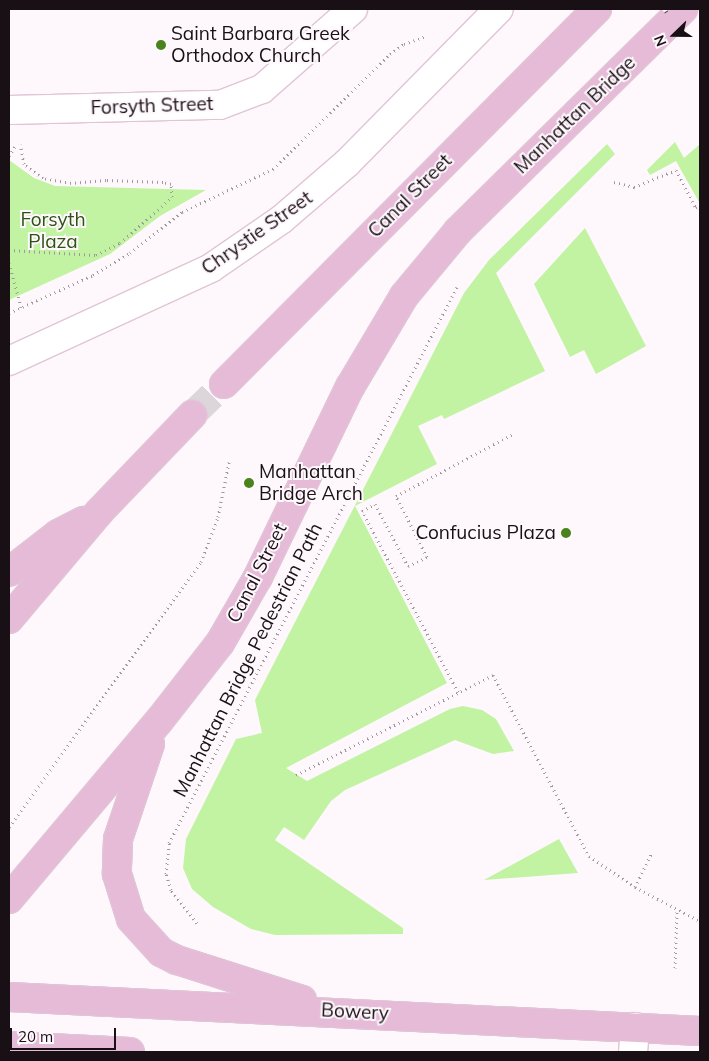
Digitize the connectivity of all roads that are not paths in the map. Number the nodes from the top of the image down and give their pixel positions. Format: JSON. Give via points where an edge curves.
{"nodes":[{"id":1,"x":353,"y":9,"type":"edge"},
{"id":2,"x":499,"y":9,"type":"edge"},
{"id":3,"x":596,"y":9,"type":"edge"},
{"id":4,"x":683,"y":9,"type":"edge"},
{"id":5,"x":9,"y":110,"type":"edge"},
{"id":6,"x":489,"y":200,"type":"joint"},
{"id":7,"x":9,"y":361,"type":"edge"},
{"id":8,"x":224,"y":384,"type":"tunnel mouth"},
{"id":9,"x":192,"y":415,"type":"tunnel mouth"},
{"id":10,"x":100,"y":512,"type":"junction"},
{"id":11,"x":9,"y":572,"type":"edge"},
{"id":12,"x":9,"y":619,"type":"edge"},
{"id":13,"x":159,"y":721,"type":"junction"},
{"id":14,"x":9,"y":899,"type":"edge"},
{"id":15,"x":9,"y":997,"type":"edge"},
{"id":16,"x":337,"y":1011,"type":"junction"},
{"id":17,"x":700,"y":1031,"type":"edge"},
{"id":18,"x":634,"y":1039,"type":"edge"},
{"id":19,"x":9,"y":1046,"type":"edge"},
{"id":20,"x":130,"y":1052,"type":"edge"}],
"edges":[{"from":1,"to":5,"type":"main road","name":"Forsyth Street","via":[[262,89],[220,105]]},
{"from":2,"to":7,"type":"main road","name":"Chrystie Street","via":[[316,191],[211,268]]},
{"from":3,"to":8,"type":"main road","name":"Canal Street"},
{"from":4,"to":6,"type":"main road","name":"Manhattan Bridge"},
{"from":6,"to":13,"type":"main road","name":"Canal Street","via":[[429,265],[384,327],[316,451],[238,612],[220,643]]},
{"from":9,"to":10,"type":"main road"},
{"from":10,"to":11,"type":"main road","via":[[58,534]]},
{"from":10,"to":12,"type":"main road"},
{"from":13,"to":14,"type":"main road","name":"Canal Street"},
{"from":13,"to":16,"type":"main road","via":[[138,771],[118,839],[117,874],[131,919],[155,947],[177,960]]},
{"from":15,"to":16,"type":"main road","name":"Bowery"},
{"from":16,"to":18,"type":"main road","name":"Bowery"},
{"from":17,"to":18,"type":"main road","name":"Bowery"},
{"from":19,"to":20,"type":"main road"}]}
